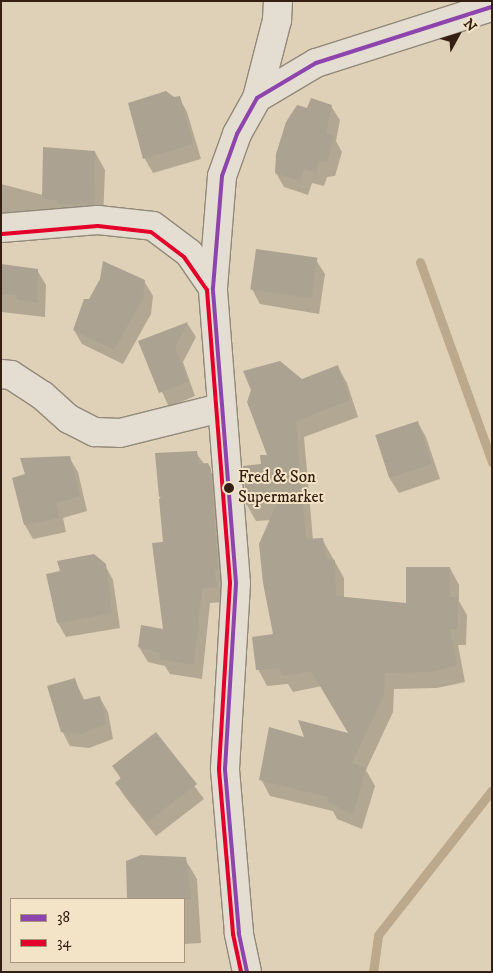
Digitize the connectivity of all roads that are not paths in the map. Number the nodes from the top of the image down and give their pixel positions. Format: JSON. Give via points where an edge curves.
{"nodes":[{"id":1,"x":278,"y":1,"type":"edge"},
{"id":2,"x":492,"y":7,"type":"edge"},
{"id":3,"x":257,"y":98,"type":"junction"},
{"id":4,"x":1,"y":228,"type":"edge"},
{"id":5,"x":213,"y":288,"type":"junction"},
{"id":6,"x":1,"y":374,"type":"edge"},
{"id":7,"x":220,"y":408,"type":"junction"},
{"id":8,"x":247,"y":972,"type":"edge"}],
"edges":[{"from":1,"to":3,"type":"street","via":[[277,20]]},
{"from":2,"to":3,"type":"street","via":[[316,63]]},
{"from":3,"to":5,"type":"street","via":[[237,134],[222,176]]},
{"from":4,"to":5,"type":"street","via":[[98,220],[153,226],[189,253]]},
{"from":5,"to":7,"type":"street"},
{"from":6,"to":7,"type":"street","via":[[11,375],[42,395],[69,419],[95,432],[120,432]]},
{"from":7,"to":8,"type":"street","via":[[236,583],[225,769],[239,933]]}]}
